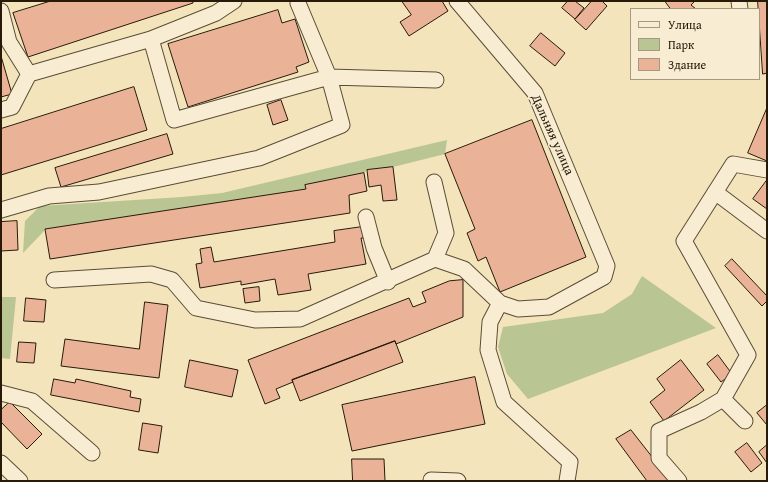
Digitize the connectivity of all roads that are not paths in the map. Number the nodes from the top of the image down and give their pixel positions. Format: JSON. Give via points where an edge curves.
{"nodes":[{"id":1,"x":234,"y":1,"type":"edge"},
{"id":2,"x":457,"y":1,"type":"edge"},
{"id":3,"x":296,"y":2,"type":"edge"},
{"id":4,"x":1,"y":11,"type":"edge"},
{"id":5,"x":151,"y":40,"type":"junction"},
{"id":6,"x":28,"y":74,"type":"junction"},
{"id":7,"x":329,"y":77,"type":"junction"},
{"id":8,"x":436,"y":80,"type":"dead end"},
{"id":9,"x":1,"y":110,"type":"edge"},
{"id":10,"x":767,"y":170,"type":"edge"},
{"id":11,"x":434,"y":182,"type":"dead end"},
{"id":12,"x":715,"y":192,"type":"junction"},
{"id":13,"x":1,"y":210,"type":"edge"},
{"id":14,"x":366,"y":217,"type":"dead end"},
{"id":15,"x":767,"y":230,"type":"edge"},
{"id":16,"x":435,"y":259,"type":"junction"},
{"id":17,"x":54,"y":280,"type":"dead end"},
{"id":18,"x":388,"y":282,"type":"junction"},
{"id":19,"x":500,"y":303,"type":"junction"},
{"id":20,"x":1,"y":393,"type":"edge"},
{"id":21,"x":723,"y":399,"type":"junction"},
{"id":22,"x":745,"y":421,"type":"dead end"},
{"id":23,"x":92,"y":453,"type":"dead end"},
{"id":24,"x":1,"y":463,"type":"edge"},
{"id":25,"x":431,"y":480,"type":"dead end"},
{"id":26,"x":20,"y":481,"type":"edge"},
{"id":27,"x":458,"y":481,"type":"edge"},
{"id":28,"x":568,"y":481,"type":"edge"},
{"id":29,"x":679,"y":481,"type":"edge"}],
"edges":[{"from":1,"to":5,"type":"street","via":[[216,13]]},
{"from":2,"to":19,"type":"street","name":"Дальняя улица","via":[[535,93],[607,266],[604,278],[549,307],[518,309]]},
{"from":3,"to":7,"type":"street"},
{"from":4,"to":6,"type":"street","via":[[9,42]]},
{"from":5,"to":6,"type":"street"},
{"from":5,"to":7,"type":"street","via":[[174,120]]},
{"from":6,"to":9,"type":"street","via":[[12,107]]},
{"from":7,"to":8,"type":"street"},
{"from":7,"to":13,"type":"street","via":[[342,125],[259,158],[99,192],[49,196]]},
{"from":10,"to":12,"type":"street","via":[[733,164]]},
{"from":11,"to":16,"type":"street","via":[[446,233]]},
{"from":12,"to":15,"type":"street"},
{"from":12,"to":21,"type":"street","via":[[684,241],[748,354]]},
{"from":14,"to":18,"type":"street","via":[[374,248]]},
{"from":16,"to":18,"type":"street"},
{"from":16,"to":19,"type":"street","via":[[464,269]]},
{"from":17,"to":18,"type":"street","via":[[150,274],[172,280],[196,308],[255,320],[300,319]]},
{"from":19,"to":28,"type":"street","via":[[490,322],[488,350],[504,402],[570,462]]},
{"from":20,"to":23,"type":"street","via":[[32,401]]},
{"from":21,"to":22,"type":"street"},
{"from":21,"to":29,"type":"street","via":[[659,431],[659,458]]},
{"from":24,"to":26,"type":"street"},
{"from":25,"to":27,"type":"street"}]}
